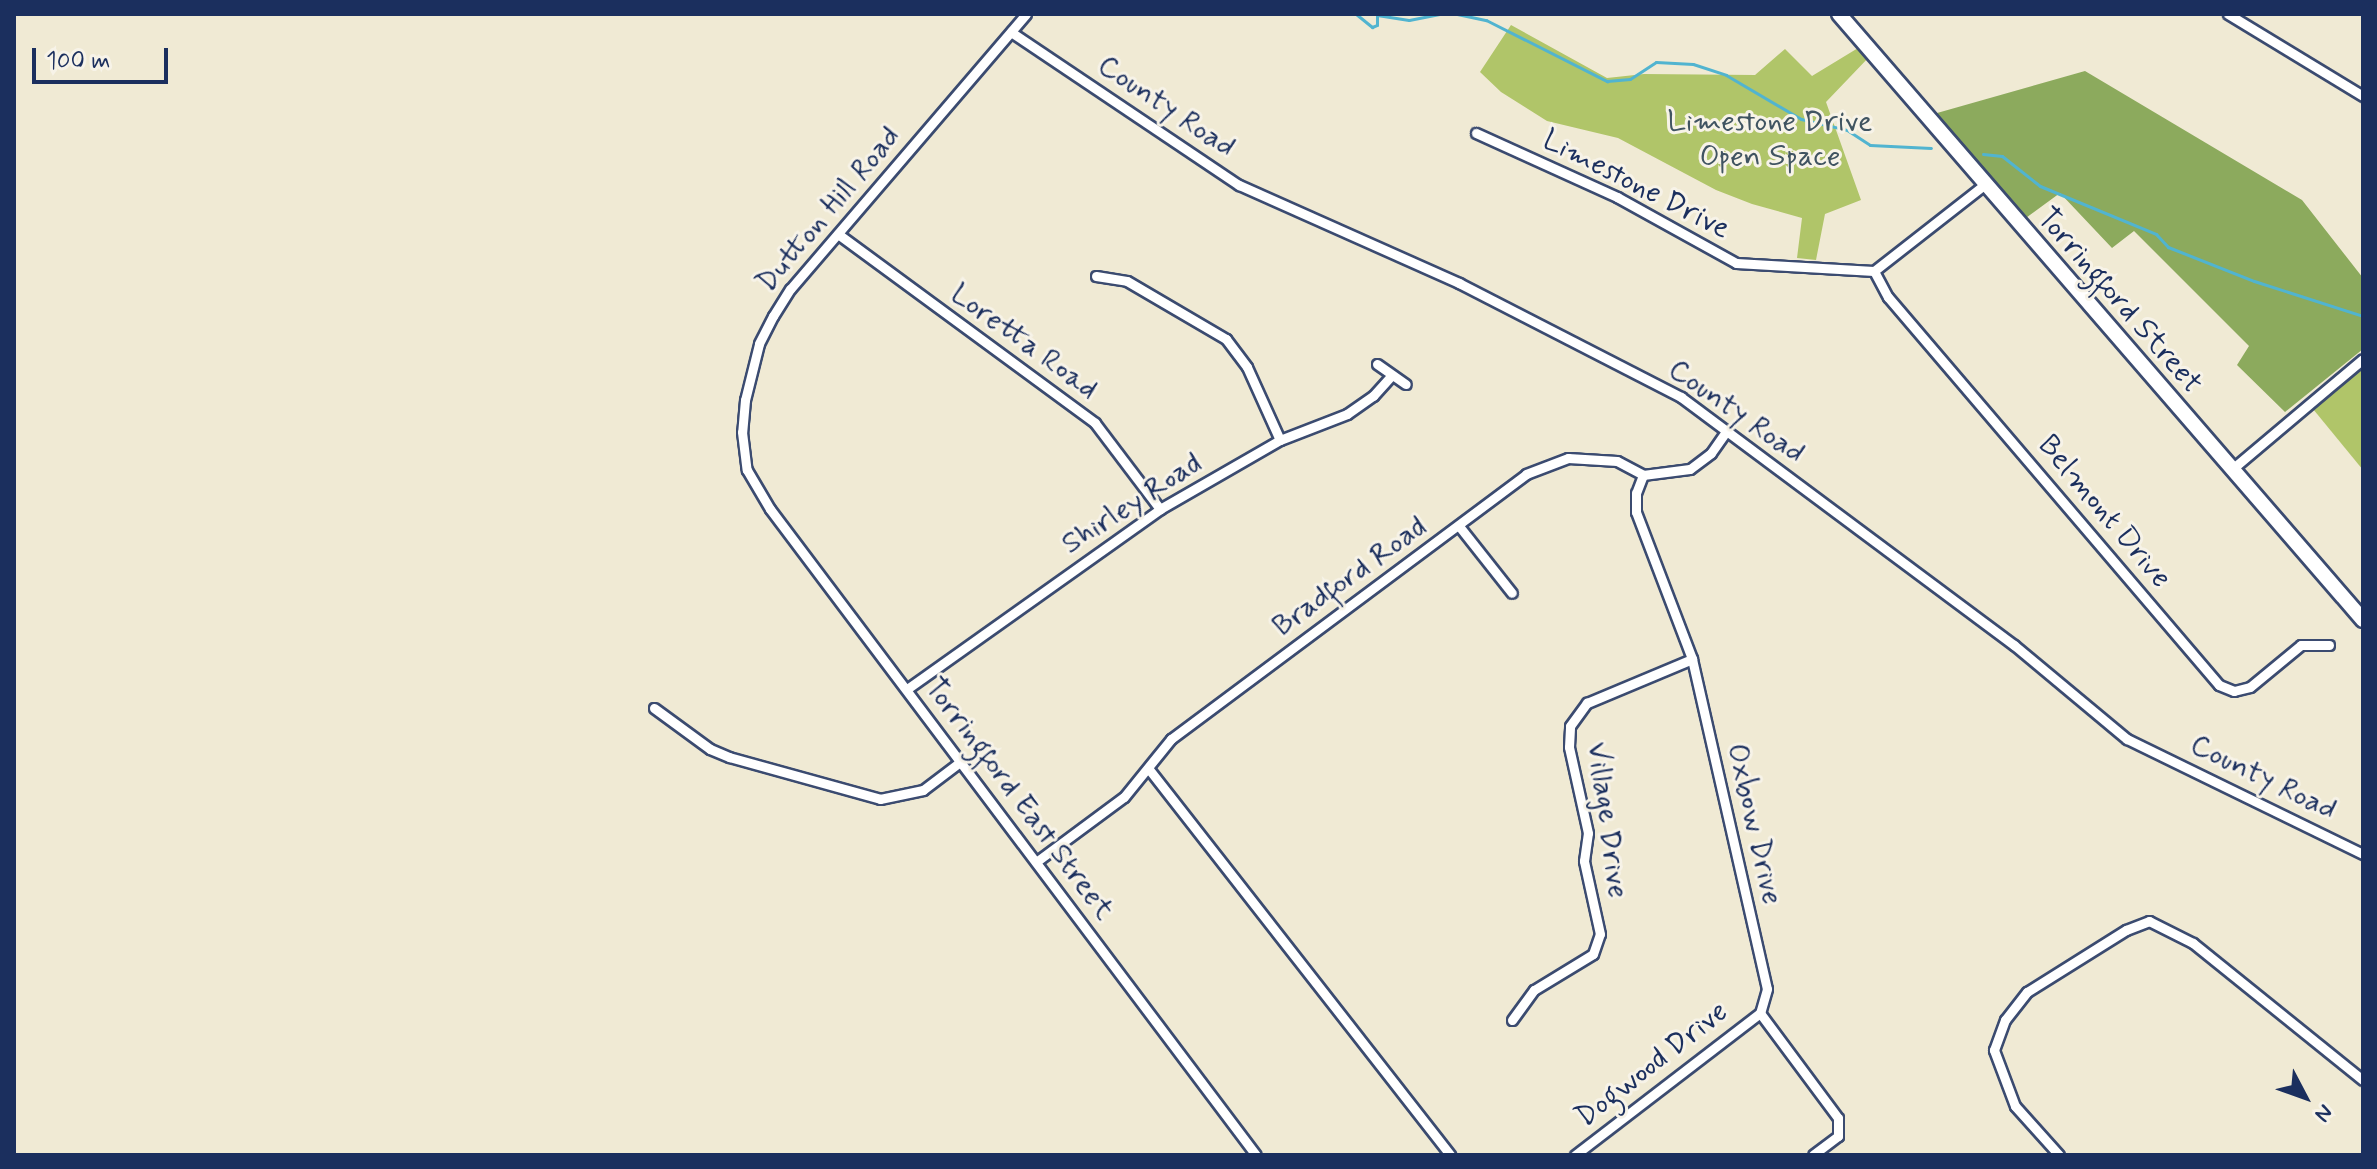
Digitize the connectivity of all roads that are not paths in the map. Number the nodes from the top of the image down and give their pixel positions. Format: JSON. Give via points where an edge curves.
{"nodes":[{"id":1,"x":1026,"y":14,"type":"edge"},
{"id":2,"x":1839,"y":14,"type":"edge"},
{"id":3,"x":2228,"y":14,"type":"edge"},
{"id":4,"x":1011,"y":32,"type":"junction"},
{"id":5,"x":2363,"y":96,"type":"edge"},
{"id":6,"x":1476,"y":133,"type":"dead end"},
{"id":7,"x":1984,"y":185,"type":"junction"},
{"id":8,"x":838,"y":234,"type":"junction"},
{"id":9,"x":1874,"y":271,"type":"junction"},
{"id":10,"x":1096,"y":276,"type":"dead end"},
{"id":11,"x":2363,"y":359,"type":"edge"},
{"id":12,"x":1377,"y":364,"type":"dead end"},
{"id":13,"x":1392,"y":375,"type":"junction"},
{"id":14,"x":1406,"y":384,"type":"dead end"},
{"id":15,"x":1725,"y":433,"type":"junction"},
{"id":16,"x":1280,"y":440,"type":"junction"},
{"id":17,"x":747,"y":470,"type":"joint"},
{"id":18,"x":2231,"y":470,"type":"junction"},
{"id":19,"x":1643,"y":475,"type":"junction"},
{"id":20,"x":1160,"y":509,"type":"junction"},
{"id":21,"x":1459,"y":526,"type":"junction"},
{"id":22,"x":1512,"y":593,"type":"dead end"},
{"id":23,"x":2363,"y":620,"type":"edge"},
{"id":24,"x":2329,"y":645,"type":"dead end"},
{"id":25,"x":1692,"y":659,"type":"junction"},
{"id":26,"x":907,"y":689,"type":"junction"},
{"id":27,"x":654,"y":708,"type":"dead end"},
{"id":28,"x":960,"y":762,"type":"junction"},
{"id":29,"x":1148,"y":768,"type":"junction"},
{"id":30,"x":2363,"y":854,"type":"edge"},
{"id":31,"x":1036,"y":862,"type":"junction"},
{"id":32,"x":1760,"y":1013,"type":"junction"},
{"id":33,"x":1512,"y":1020,"type":"dead end"},
{"id":34,"x":2363,"y":1080,"type":"edge"},
{"id":35,"x":1250,"y":1153,"type":"edge"},
{"id":36,"x":1450,"y":1155,"type":"edge"},
{"id":37,"x":1575,"y":1155,"type":"edge"},
{"id":38,"x":1813,"y":1155,"type":"edge"},
{"id":39,"x":2059,"y":1155,"type":"edge"}],
"edges":[{"from":1,"to":4,"type":"street","name":"Dutton Hill Road"},
{"from":2,"to":7,"type":"main road","name":"Torringford Street"},
{"from":3,"to":5,"type":"street"},
{"from":4,"to":8,"type":"street","name":"Dutton Hill Road"},
{"from":4,"to":15,"type":"street","name":"County Road","via":[[1239,185],[1473,290],[1681,397]]},
{"from":6,"to":9,"type":"street","name":"Limestone Drive","via":[[1617,197],[1736,263]]},
{"from":7,"to":9,"type":"street"},
{"from":7,"to":18,"type":"main road","name":"Torringford Street"},
{"from":8,"to":17,"type":"street","name":"Dutton Hill Road","via":[[790,289],[759,344],[745,400]]},
{"from":8,"to":20,"type":"street","name":"Loretta Road","via":[[1095,423]]},
{"from":9,"to":24,"type":"street","name":"Belmont Drive","via":[[1888,297],[2219,685],[2234,691],[2250,687],[2301,645]]},
{"from":10,"to":16,"type":"street","via":[[1127,281],[1226,339],[1247,367]]},
{"from":11,"to":18,"type":"street"},
{"from":12,"to":13,"type":"street"},
{"from":13,"to":14,"type":"street"},
{"from":13,"to":16,"type":"street","name":"Shirley Road","via":[[1347,414]]},
{"from":15,"to":19,"type":"street","name":"Bradford Road","via":[[1690,469]]},
{"from":15,"to":30,"type":"street","name":"County Road","via":[[2014,645],[2127,739]]},
{"from":16,"to":20,"type":"street","name":"Shirley Road"},
{"from":17,"to":26,"type":"street","name":"Torringford East Street","via":[[770,509]]},
{"from":18,"to":23,"type":"main road","name":"Torringford Street"},
{"from":19,"to":21,"type":"street","name":"Bradford Road","via":[[1617,461],[1568,458],[1526,474]]},
{"from":19,"to":25,"type":"street","name":"Oxbow Drive","via":[[1636,512]]},
{"from":20,"to":26,"type":"street","name":"Shirley Road"},
{"from":21,"to":22,"type":"street"},
{"from":21,"to":29,"type":"street","name":"Bradford Road","via":[[1171,739]]},
{"from":25,"to":32,"type":"street","name":"Oxbow Drive","via":[[1767,989]]},
{"from":25,"to":33,"type":"street","name":"Village Drive","via":[[1587,703],[1570,726],[1569,747],[1588,833],[1584,861],[1600,934],[1593,954],[1534,990]]},
{"from":26,"to":28,"type":"street","name":"Torringford East Street"},
{"from":27,"to":28,"type":"street","via":[[729,757],[880,799],[923,790]]},
{"from":28,"to":31,"type":"street","name":"Torringford East Street"},
{"from":29,"to":31,"type":"street","name":"Bradford Road","via":[[1124,797]]},
{"from":29,"to":36,"type":"street"},
{"from":31,"to":35,"type":"street","name":"Torringford East Street"},
{"from":32,"to":37,"type":"street","name":"Dogwood Drive"},
{"from":32,"to":38,"type":"street","via":[[1838,1118],[1838,1136]]},
{"from":34,"to":39,"type":"street","via":[[2193,943],[2149,921],[2027,992],[2005,1020],[1994,1050],[2015,1106]]}]}
